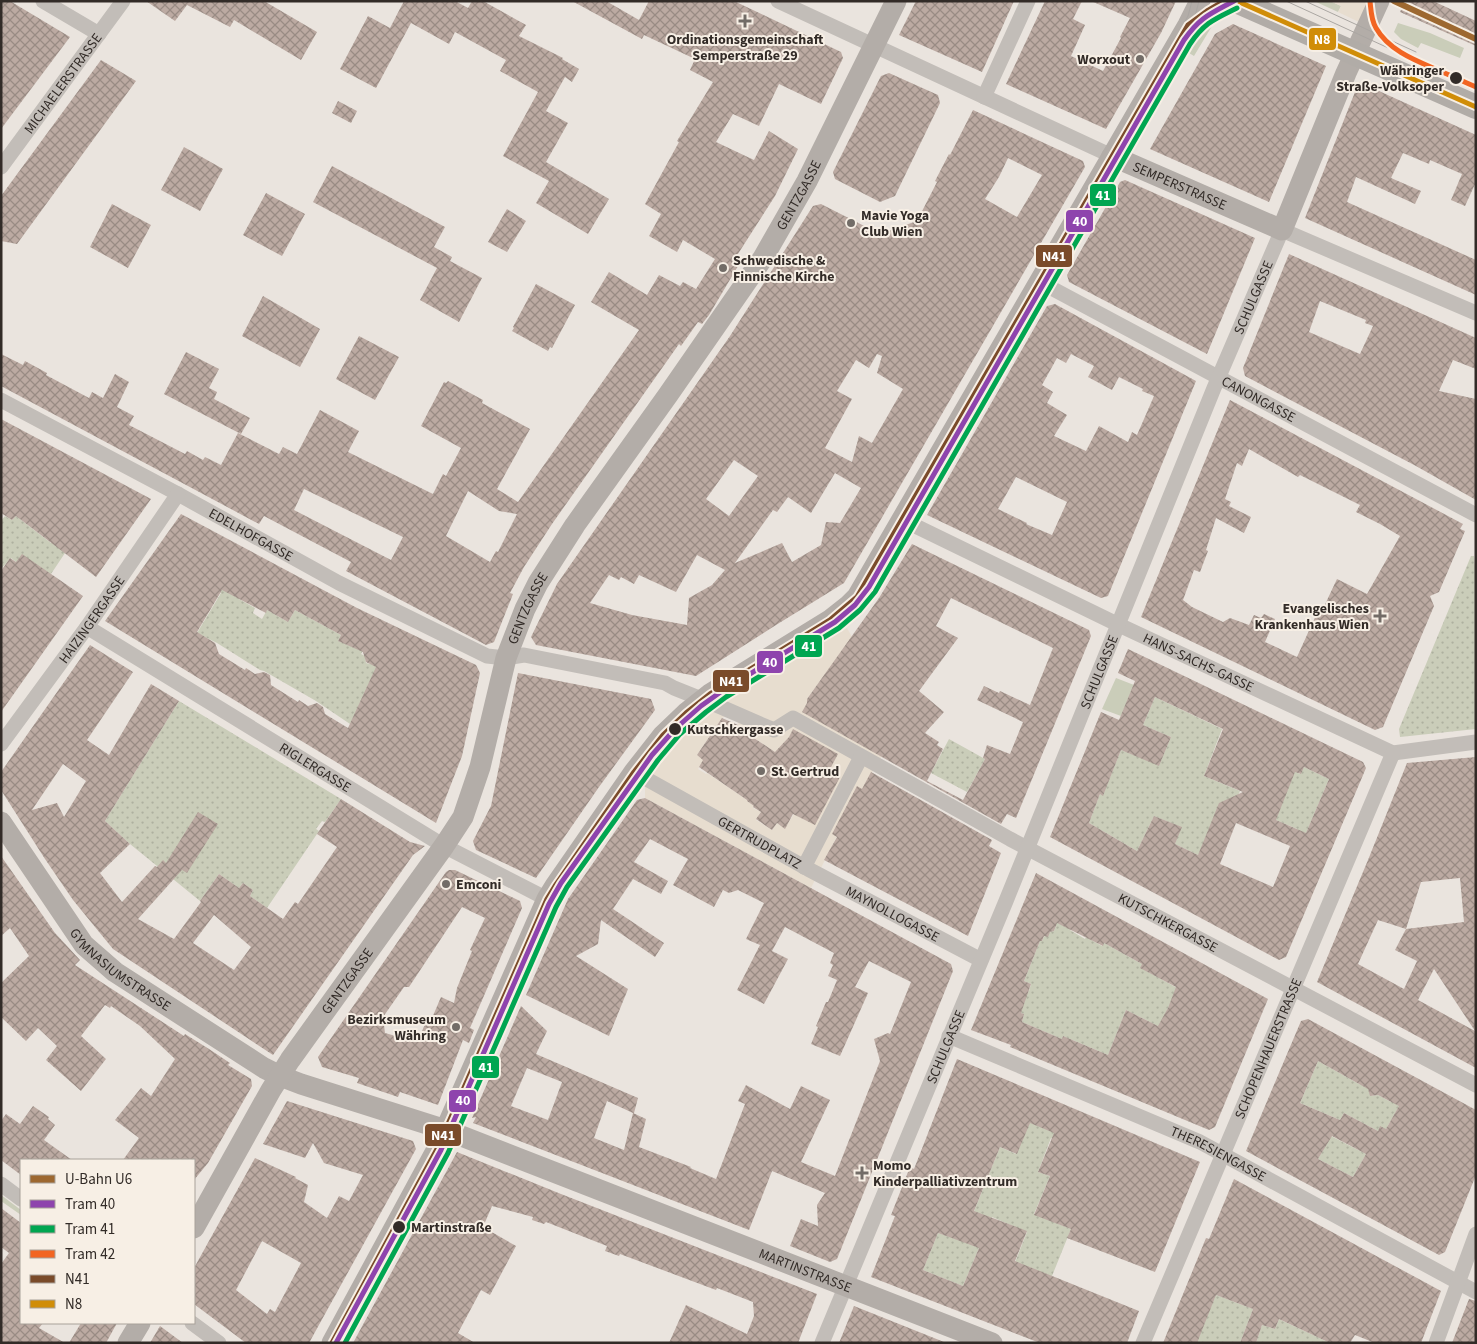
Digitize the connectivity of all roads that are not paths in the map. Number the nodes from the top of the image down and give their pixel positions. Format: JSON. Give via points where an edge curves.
{"nodes":[{"id":1,"x":43,"y":1,"type":"edge"},
{"id":2,"x":123,"y":1,"type":"edge"},
{"id":3,"x":778,"y":1,"type":"edge"},
{"id":4,"x":896,"y":1,"type":"edge"},
{"id":5,"x":1028,"y":1,"type":"edge"},
{"id":6,"x":1200,"y":1,"type":"edge"},
{"id":7,"x":1236,"y":1,"type":"edge"},
{"id":8,"x":1379,"y":1,"type":"edge"},
{"id":9,"x":99,"y":34,"type":"junction"},
{"id":10,"x":873,"y":46,"type":"junction"},
{"id":11,"x":1354,"y":54,"type":"junction"},
{"id":12,"x":984,"y":97,"type":"junction"},
{"id":13,"x":1476,"y":107,"type":"edge"},
{"id":14,"x":1112,"y":156,"type":"junction"},
{"id":15,"x":1,"y":167,"type":"edge"},
{"id":16,"x":1282,"y":230,"type":"junction"},
{"id":17,"x":1040,"y":282,"type":"junction"},
{"id":18,"x":1476,"y":314,"type":"edge"},
{"id":19,"x":1219,"y":378,"type":"junction"},
{"id":20,"x":1,"y":400,"type":"edge"},
{"id":21,"x":178,"y":494,"type":"junction"},
{"id":22,"x":1476,"y":516,"type":"edge"},
{"id":23,"x":903,"y":520,"type":"junction"},
{"id":24,"x":1118,"y":625,"type":"junction"},
{"id":25,"x":87,"y":626,"type":"junction"},
{"id":26,"x":506,"y":658,"type":"junction"},
{"id":27,"x":703,"y":699,"type":"junction"},
{"id":28,"x":1476,"y":742,"type":"edge"},
{"id":29,"x":1,"y":744,"type":"edge"},
{"id":30,"x":1393,"y":753,"type":"junction"},
{"id":31,"x":861,"y":757,"type":"junction"},
{"id":32,"x":634,"y":772,"type":"junction"},
{"id":33,"x":1,"y":822,"type":"edge"},
{"id":34,"x":444,"y":846,"type":"junction"},
{"id":35,"x":1027,"y":847,"type":"junction"},
{"id":36,"x":804,"y":867,"type":"junction"},
{"id":37,"x":547,"y":899,"type":"junction"},
{"id":38,"x":981,"y":960,"type":"junction"},
{"id":39,"x":1292,"y":989,"type":"junction"},
{"id":40,"x":949,"y":1036,"type":"junction"},
{"id":41,"x":280,"y":1076,"type":"junction"},
{"id":42,"x":1476,"y":1085,"type":"edge"},
{"id":43,"x":446,"y":1130,"type":"junction"},
{"id":44,"x":1222,"y":1155,"type":"junction"},
{"id":45,"x":1,"y":1184,"type":"edge"},
{"id":46,"x":20,"y":1198,"type":"edge"},
{"id":47,"x":195,"y":1226,"type":"edge"},
{"id":48,"x":1476,"y":1234,"type":"edge"},
{"id":49,"x":1458,"y":1283,"type":"junction"},
{"id":50,"x":845,"y":1285,"type":"junction"},
{"id":51,"x":1476,"y":1292,"type":"edge"},
{"id":52,"x":139,"y":1324,"type":"edge"},
{"id":53,"x":193,"y":1324,"type":"edge"},
{"id":54,"x":128,"y":1343,"type":"edge"},
{"id":55,"x":219,"y":1343,"type":"edge"},
{"id":56,"x":332,"y":1343,"type":"edge"},
{"id":57,"x":822,"y":1343,"type":"edge"},
{"id":58,"x":992,"y":1343,"type":"edge"},
{"id":59,"x":1143,"y":1343,"type":"edge"},
{"id":60,"x":1436,"y":1343,"type":"edge"}],
"edges":[{"from":1,"to":9,"type":"street"},
{"from":2,"to":9,"type":"street","name":"MICHAELERSTRASSE"},
{"from":3,"to":10,"type":"street","name":"SEMPERSTRASSE"},
{"from":4,"to":10,"type":"main road","name":"GENTZGASSE"},
{"from":5,"to":12,"type":"street"},
{"from":6,"to":14,"type":"main road"},
{"from":7,"to":11,"type":"main road"},
{"from":8,"to":11,"type":"main road","name":"SCHULGASSE"},
{"from":9,"to":15,"type":"street","name":"MICHAELERSTRASSE"},
{"from":10,"to":12,"type":"street","name":"SEMPERSTRASSE"},
{"from":10,"to":26,"type":"main road","name":"GENTZGASSE","via":[[807,181],[763,258],[556,553],[529,601]]},
{"from":11,"to":13,"type":"main road"},
{"from":11,"to":16,"type":"main road","name":"SCHULGASSE"},
{"from":12,"to":14,"type":"street","name":"SEMPERSTRASSE"},
{"from":14,"to":16,"type":"main road","name":"SEMPERSTRASSE"},
{"from":14,"to":17,"type":"main road"},
{"from":16,"to":18,"type":"street","name":"SEMPERSTRASSE"},
{"from":16,"to":19,"type":"street","name":"SCHULGASSE"},
{"from":17,"to":19,"type":"street","name":"CANONGASSE"},
{"from":17,"to":23,"type":"main road"},
{"from":19,"to":22,"type":"street","name":"CANONGASSE"},
{"from":19,"to":24,"type":"street","name":"SCHULGASSE"},
{"from":20,"to":21,"type":"street","name":"EDELHOFGASSE"},
{"from":21,"to":25,"type":"street","name":"HAIZINGERGASSE"},
{"from":21,"to":26,"type":"street","name":"EDELHOFGASSE","via":[[339,583],[487,656]]},
{"from":23,"to":24,"type":"street","name":"HANS-SACHS-GASSE"},
{"from":23,"to":27,"type":"main road","via":[[849,605]]},
{"from":24,"to":30,"type":"street","name":"HANS-SACHS-GASSE"},
{"from":24,"to":35,"type":"street","name":"SCHULGASSE"},
{"from":25,"to":29,"type":"street","name":"HAIZINGERGASSE"},
{"from":25,"to":34,"type":"street","name":"RIGLERGASSE"},
{"from":26,"to":27,"type":"street","via":[[524,655],[665,683]]},
{"from":26,"to":34,"type":"main road","name":"GENTZGASSE","via":[[480,767],[463,817]]},
{"from":27,"to":31,"type":"street","via":[[774,730],[793,718]]},
{"from":27,"to":32,"type":"main road","via":[[663,735]]},
{"from":28,"to":30,"type":"street"},
{"from":30,"to":39,"type":"street","name":"SCHOPENHAUERSTRASSE"},
{"from":31,"to":35,"type":"street","name":"KUTSCHKERGASSE"},
{"from":31,"to":36,"type":"street","name":"GERTRUDPLATZ"},
{"from":32,"to":36,"type":"street","name":"GERTRUDPLATZ"},
{"from":32,"to":37,"type":"main road"},
{"from":33,"to":41,"type":"main road","name":"GYMNASIUMSTRASSE","via":[[84,945],[97,957],[115,972]]},
{"from":34,"to":37,"type":"street","name":"RIGLERGASSE"},
{"from":34,"to":41,"type":"main road","name":"GENTZGASSE"},
{"from":35,"to":38,"type":"street","name":"SCHULGASSE"},
{"from":35,"to":39,"type":"street","name":"KUTSCHKERGASSE"},
{"from":36,"to":38,"type":"street","name":"MAYNOLLOGASSE"},
{"from":37,"to":43,"type":"main road"},
{"from":38,"to":40,"type":"street","name":"SCHULGASSE"},
{"from":39,"to":42,"type":"street","name":"KUTSCHKERGASSE"},
{"from":39,"to":44,"type":"street","name":"SCHOPENHAUERSTRASSE"},
{"from":40,"to":44,"type":"street","name":"THERESIENGASSE","via":[[1200,1142]]},
{"from":40,"to":50,"type":"street","name":"SCHULGASSE"},
{"from":41,"to":43,"type":"main road","name":"MARTINSTRASSE"},
{"from":41,"to":47,"type":"main road","name":"GENTZGASSE"},
{"from":43,"to":50,"type":"main road","name":"MARTINSTRASSE"},
{"from":43,"to":56,"type":"main road"},
{"from":44,"to":49,"type":"street","name":"THERESIENGASSE"},
{"from":44,"to":59,"type":"street","name":"SCHOPENHAUERSTRASSE"},
{"from":45,"to":46,"type":"street"},
{"from":48,"to":49,"type":"street"},
{"from":49,"to":51,"type":"street","name":"THERESIENGASSE"},
{"from":49,"to":60,"type":"street"},
{"from":50,"to":57,"type":"street","name":"SCHULGASSE"},
{"from":50,"to":58,"type":"main road","name":"MARTINSTRASSE"},
{"from":52,"to":54,"type":"main road"},
{"from":53,"to":55,"type":"street"}]}
